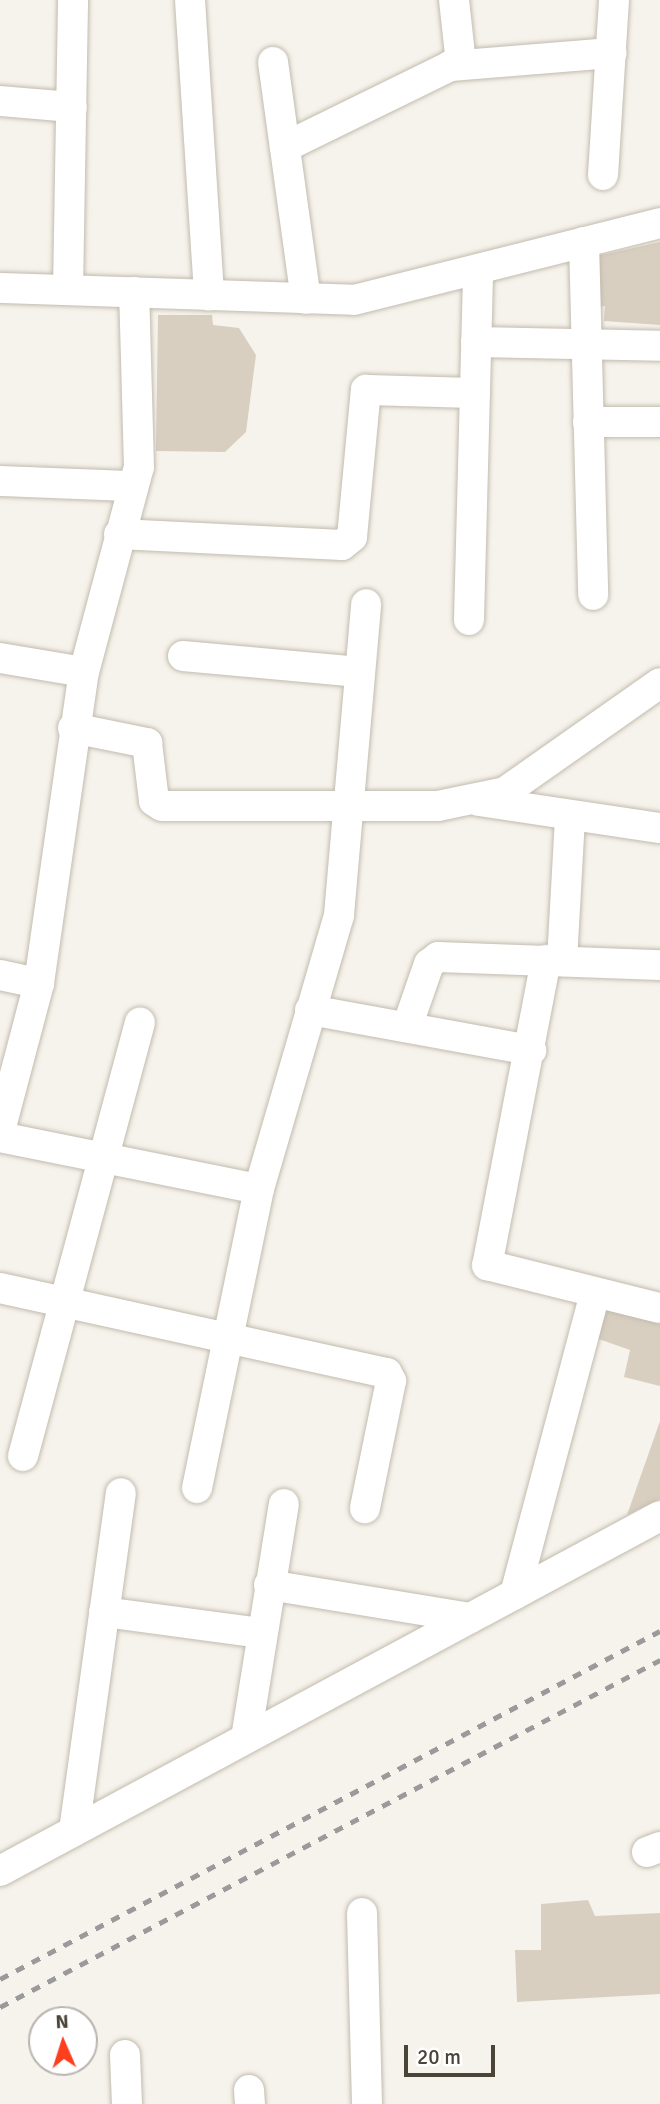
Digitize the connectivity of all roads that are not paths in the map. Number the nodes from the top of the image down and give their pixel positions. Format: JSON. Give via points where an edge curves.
{"nodes":[{"id":1,"x":73,"y":0,"type":"edge"},
{"id":2,"x":190,"y":0,"type":"edge"},
{"id":3,"x":454,"y":0,"type":"edge"},
{"id":4,"x":614,"y":0,"type":"edge"},
{"id":5,"x":611,"y":53,"type":"junction"},
{"id":6,"x":274,"y":62,"type":"dead end"},
{"id":7,"x":461,"y":63,"type":"junction"},
{"id":8,"x":0,"y":101,"type":"edge"},
{"id":9,"x":72,"y":107,"type":"junction"},
{"id":10,"x":285,"y":147,"type":"junction"},
{"id":11,"x":603,"y":174,"type":"dead end"},
{"id":12,"x":660,"y":223,"type":"edge"},
{"id":13,"x":584,"y":242,"type":"junction"},
{"id":14,"x":478,"y":269,"type":"junction"},
{"id":15,"x":0,"y":288,"type":"edge"},
{"id":16,"x":68,"y":290,"type":"junction"},
{"id":17,"x":134,"y":292,"type":"junction"},
{"id":18,"x":209,"y":295,"type":"junction"},
{"id":19,"x":306,"y":299,"type":"junction"},
{"id":20,"x":476,"y":342,"type":"junction"},
{"id":21,"x":587,"y":342,"type":"junction"},
{"id":22,"x":660,"y":346,"type":"edge"},
{"id":23,"x":475,"y":393,"type":"junction"},
{"id":24,"x":589,"y":422,"type":"junction"},
{"id":25,"x":660,"y":422,"type":"edge"},
{"id":26,"x":0,"y":481,"type":"edge"},
{"id":27,"x":133,"y":486,"type":"junction"},
{"id":28,"x":119,"y":534,"type":"junction"},
{"id":29,"x":593,"y":595,"type":"dead end"},
{"id":30,"x":366,"y":604,"type":"dead end"},
{"id":31,"x":469,"y":620,"type":"dead end"},
{"id":32,"x":183,"y":656,"type":"dead end"},
{"id":33,"x":0,"y":658,"type":"edge"},
{"id":34,"x":84,"y":672,"type":"junction"},
{"id":35,"x":359,"y":672,"type":"junction"},
{"id":36,"x":660,"y":684,"type":"edge"},
{"id":37,"x":73,"y":728,"type":"junction"},
{"id":38,"x":479,"y":800,"type":"junction"},
{"id":39,"x":348,"y":810,"type":"junction"},
{"id":40,"x":570,"y":817,"type":"junction"},
{"id":41,"x":660,"y":828,"type":"edge"},
{"id":42,"x":554,"y":961,"type":"junction"},
{"id":43,"x":660,"y":965,"type":"edge"},
{"id":44,"x":0,"y":975,"type":"edge"},
{"id":45,"x":39,"y":983,"type":"junction"},
{"id":46,"x":310,"y":1010,"type":"junction"},
{"id":47,"x":140,"y":1023,"type":"dead end"},
{"id":48,"x":407,"y":1027,"type":"junction"},
{"id":49,"x":531,"y":1050,"type":"junction"},
{"id":50,"x":0,"y":1131,"type":"edge"},
{"id":51,"x":0,"y":1137,"type":"edge"},
{"id":52,"x":100,"y":1157,"type":"junction"},
{"id":53,"x":259,"y":1189,"type":"junction"},
{"id":54,"x":0,"y":1288,"type":"edge"},
{"id":55,"x":595,"y":1293,"type":"junction"},
{"id":56,"x":61,"y":1297,"type":"junction"},
{"id":57,"x":660,"y":1308,"type":"edge"},
{"id":58,"x":229,"y":1334,"type":"junction"},
{"id":59,"x":23,"y":1456,"type":"dead end"},
{"id":60,"x":197,"y":1488,"type":"dead end"},
{"id":61,"x":121,"y":1493,"type":"dead end"},
{"id":62,"x":284,"y":1504,"type":"dead end"},
{"id":63,"x":365,"y":1508,"type":"dead end"},
{"id":64,"x":660,"y":1516,"type":"edge"},
{"id":65,"x":269,"y":1585,"type":"junction"},
{"id":66,"x":515,"y":1594,"type":"junction"},
{"id":67,"x":104,"y":1612,"type":"junction"},
{"id":68,"x":470,"y":1618,"type":"junction"},
{"id":69,"x":262,"y":1633,"type":"junction"},
{"id":70,"x":247,"y":1738,"type":"junction"},
{"id":71,"x":74,"y":1831,"type":"junction"},
{"id":72,"x":0,"y":1871,"type":"edge"},
{"id":73,"x":362,"y":1913,"type":"dead end"},
{"id":74,"x":125,"y":2055,"type":"dead end"},
{"id":75,"x":127,"y":2104,"type":"edge"},
{"id":76,"x":367,"y":2104,"type":"edge"}],
"edges":[{"from":1,"to":9,"type":"street"},
{"from":2,"to":18,"type":"street"},
{"from":3,"to":7,"type":"street"},
{"from":4,"to":5,"type":"street"},
{"from":5,"to":7,"type":"street"},
{"from":5,"to":11,"type":"street"},
{"from":6,"to":10,"type":"street"},
{"from":7,"to":10,"type":"street","via":[[394,88]]},
{"from":8,"to":9,"type":"street"},
{"from":9,"to":16,"type":"street"},
{"from":10,"to":19,"type":"street"},
{"from":12,"to":13,"type":"street"},
{"from":13,"to":14,"type":"street"},
{"from":13,"to":21,"type":"street"},
{"from":14,"to":19,"type":"street","via":[[354,300]]},
{"from":14,"to":20,"type":"street"},
{"from":15,"to":16,"type":"street"},
{"from":16,"to":17,"type":"street"},
{"from":17,"to":18,"type":"street"},
{"from":17,"to":27,"type":"street","via":[[140,450]]},
{"from":18,"to":19,"type":"street"},
{"from":20,"to":21,"type":"street"},
{"from":20,"to":23,"type":"street"},
{"from":21,"to":22,"type":"street"},
{"from":21,"to":24,"type":"street"},
{"from":23,"to":28,"type":"street","via":[[366,390],[352,537],[342,545]]},
{"from":23,"to":31,"type":"street"},
{"from":24,"to":25,"type":"street"},
{"from":24,"to":29,"type":"street"},
{"from":26,"to":27,"type":"street"},
{"from":27,"to":28,"type":"street"},
{"from":28,"to":34,"type":"street"},
{"from":30,"to":35,"type":"street"},
{"from":32,"to":35,"type":"street"},
{"from":33,"to":34,"type":"street"},
{"from":34,"to":37,"type":"street"},
{"from":35,"to":39,"type":"street"},
{"from":36,"to":38,"type":"street","via":[[505,792]]},
{"from":37,"to":39,"type":"street","via":[[147,743],[154,801],[162,806]]},
{"from":37,"to":45,"type":"street"},
{"from":38,"to":39,"type":"street"},
{"from":38,"to":40,"type":"street"},
{"from":39,"to":46,"type":"street","via":[[339,915]]},
{"from":40,"to":41,"type":"street"},
{"from":40,"to":42,"type":"street"},
{"from":42,"to":43,"type":"street"},
{"from":42,"to":48,"type":"street","via":[[438,957],[429,964]]},
{"from":42,"to":49,"type":"street"},
{"from":44,"to":45,"type":"street"},
{"from":45,"to":50,"type":"street"},
{"from":46,"to":48,"type":"street"},
{"from":46,"to":53,"type":"street"},
{"from":47,"to":52,"type":"street"},
{"from":48,"to":49,"type":"street"},
{"from":49,"to":55,"type":"street","via":[[487,1265]]},
{"from":51,"to":52,"type":"street"},
{"from":52,"to":53,"type":"street"},
{"from":52,"to":56,"type":"street"},
{"from":53,"to":58,"type":"street"},
{"from":54,"to":56,"type":"street"},
{"from":55,"to":57,"type":"street"},
{"from":55,"to":66,"type":"street"},
{"from":56,"to":58,"type":"street"},
{"from":56,"to":59,"type":"street"},
{"from":58,"to":60,"type":"street"},
{"from":58,"to":63,"type":"street","via":[[387,1373],[391,1381]]},
{"from":61,"to":67,"type":"street"},
{"from":62,"to":65,"type":"street"},
{"from":64,"to":66,"type":"street"},
{"from":65,"to":68,"type":"street"},
{"from":65,"to":69,"type":"street"},
{"from":66,"to":68,"type":"street"},
{"from":67,"to":69,"type":"street"},
{"from":67,"to":71,"type":"street"},
{"from":68,"to":70,"type":"street"},
{"from":69,"to":70,"type":"street"},
{"from":70,"to":71,"type":"street"},
{"from":71,"to":72,"type":"street"},
{"from":73,"to":76,"type":"street"},
{"from":74,"to":75,"type":"street"}]}
